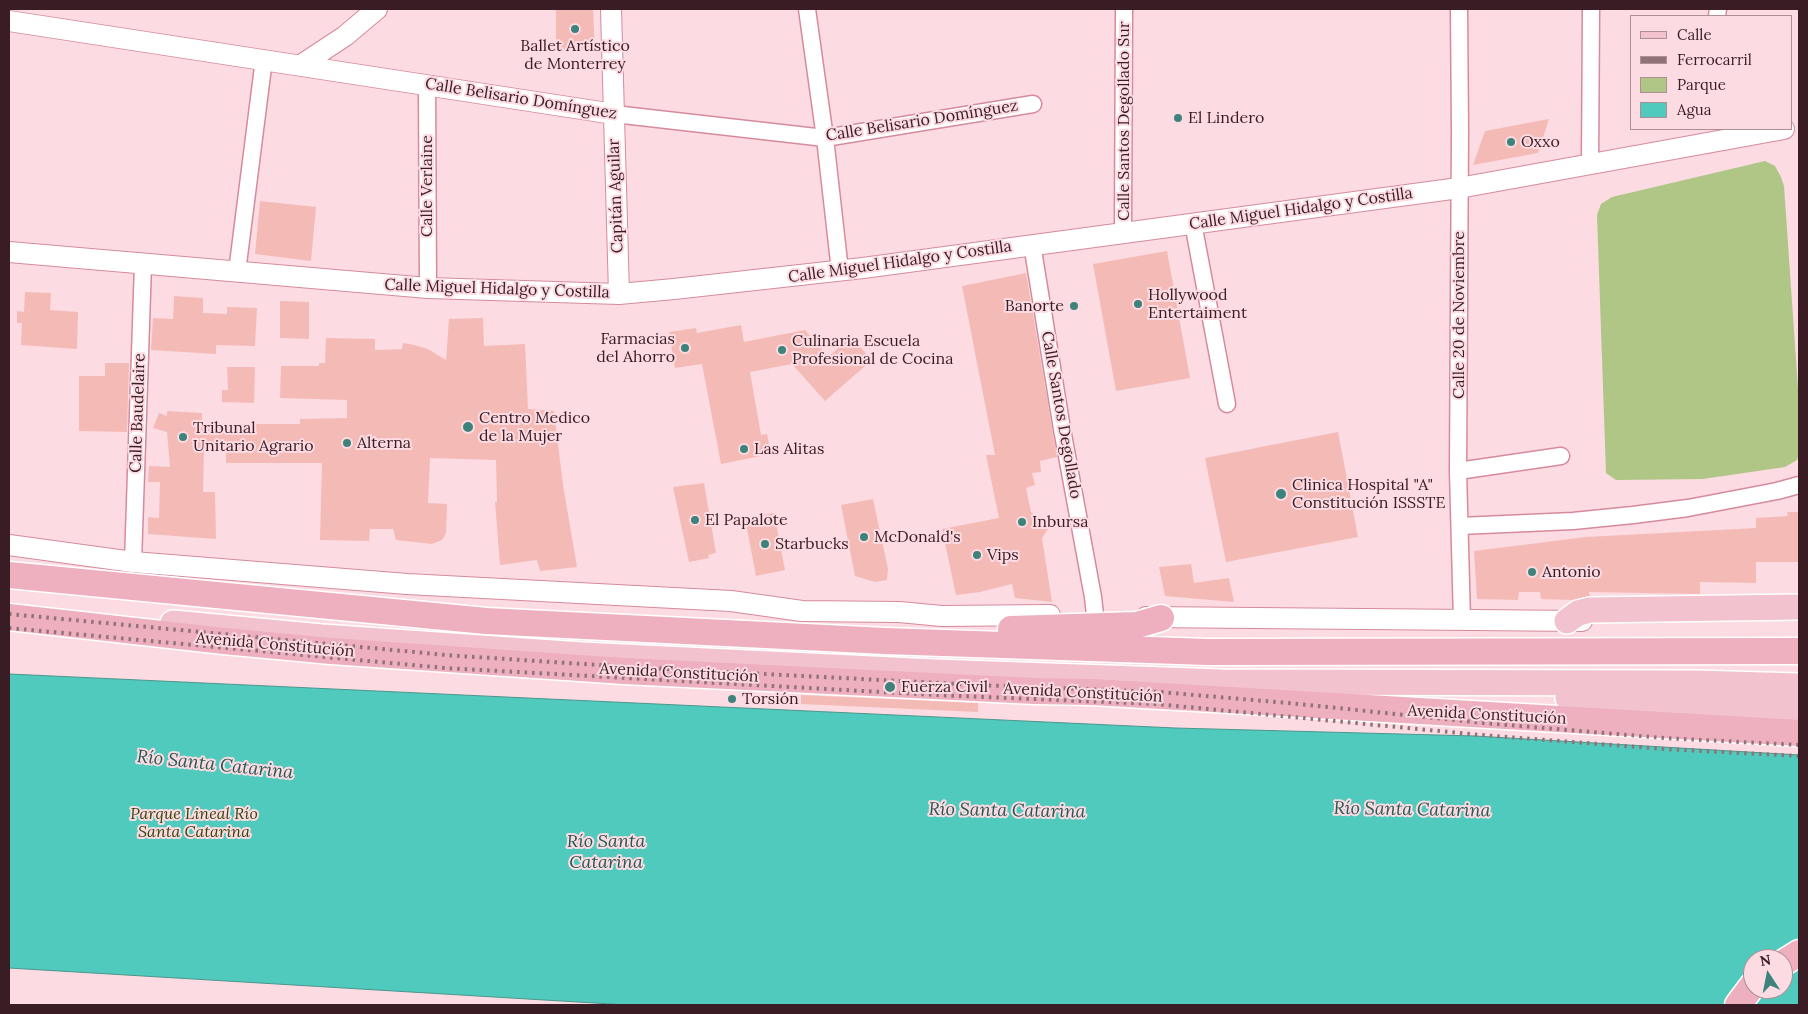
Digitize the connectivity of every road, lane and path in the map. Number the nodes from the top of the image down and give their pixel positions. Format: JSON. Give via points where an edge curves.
{"nodes":[{"id":1,"x":377,"y":9,"type":"edge"},
{"id":2,"x":611,"y":9,"type":"edge"},
{"id":3,"x":807,"y":9,"type":"edge"},
{"id":4,"x":1124,"y":9,"type":"edge"},
{"id":5,"x":1459,"y":9,"type":"edge"},
{"id":6,"x":1591,"y":9,"type":"edge"},
{"id":7,"x":9,"y":21,"type":"edge"},
{"id":8,"x":264,"y":60,"type":"junction"},
{"id":9,"x":301,"y":65,"type":"junction"},
{"id":10,"x":427,"y":85,"type":"junction"},
{"id":11,"x":1033,"y":104,"type":"dead end"},
{"id":12,"x":614,"y":114,"type":"junction"},
{"id":13,"x":1772,"y":130,"type":"edge"},
{"id":14,"x":1715,"y":135,"type":"edge"},
{"id":15,"x":824,"y":138,"type":"junction"},
{"id":16,"x":1590,"y":165,"type":"junction"},
{"id":17,"x":1459,"y":188,"type":"junction"},
{"id":18,"x":1193,"y":223,"type":"junction"},
{"id":19,"x":1123,"y":232,"type":"junction"},
{"id":20,"x":1032,"y":244,"type":"junction"},
{"id":21,"x":9,"y":252,"type":"edge"},
{"id":22,"x":143,"y":264,"type":"junction"},
{"id":23,"x":840,"y":271,"type":"junction"},
{"id":24,"x":237,"y":272,"type":"junction"},
{"id":25,"x":428,"y":288,"type":"junction"},
{"id":26,"x":619,"y":294,"type":"junction"},
{"id":27,"x":1227,"y":404,"type":"dead end"},
{"id":28,"x":1561,"y":456,"type":"dead end"},
{"id":29,"x":1458,"y":471,"type":"junction"},
{"id":30,"x":1799,"y":485,"type":"edge"},
{"id":31,"x":1460,"y":526,"type":"junction"},
{"id":32,"x":9,"y":545,"type":"edge"},
{"id":33,"x":132,"y":562,"type":"junction"},
{"id":34,"x":9,"y":575,"type":"edge"},
{"id":35,"x":9,"y":605,"type":"edge"},
{"id":36,"x":1799,"y":607,"type":"edge"},
{"id":37,"x":1095,"y":615,"type":"junction"},
{"id":38,"x":9,"y":617,"type":"edge"},
{"id":39,"x":1161,"y":618,"type":"junction"},
{"id":40,"x":1799,"y":618,"type":"edge"},
{"id":41,"x":1462,"y":621,"type":"junction"},
{"id":42,"x":1567,"y":621,"type":"junction"},
{"id":43,"x":885,"y":641,"type":"junction"},
{"id":44,"x":1799,"y":651,"type":"edge"},
{"id":45,"x":1383,"y":683,"type":"junction"},
{"id":46,"x":1799,"y":686,"type":"edge"},
{"id":47,"x":1799,"y":709,"type":"edge"},
{"id":48,"x":1799,"y":733,"type":"edge"}],
"edges":[{"from":1,"to":9,"type":"street","via":[[345,36]]},
{"from":2,"to":12,"type":"street","name":"Capitán Aguilar"},
{"from":3,"to":15,"type":"street"},
{"from":4,"to":19,"type":"street","name":"Calle Santos Degollado Sur"},
{"from":5,"to":17,"type":"street","name":"Calle 20 de Noviembre"},
{"from":6,"to":16,"type":"street"},
{"from":7,"to":8,"type":"street","name":"Calle Belisario Domínguez"},
{"from":8,"to":9,"type":"street","name":"Calle Belisario Domínguez"},
{"from":8,"to":24,"type":"street"},
{"from":9,"to":10,"type":"street","name":"Calle Belisario Domínguez"},
{"from":10,"to":12,"type":"street","name":"Calle Belisario Domínguez"},
{"from":10,"to":25,"type":"street","name":"Calle Verlaine"},
{"from":11,"to":15,"type":"street","name":"Calle Belisario Domínguez"},
{"from":12,"to":15,"type":"street","name":"Calle Belisario Domínguez"},
{"from":12,"to":26,"type":"street","name":"Capitán Aguilar"},
{"from":13,"to":14,"type":"street","name":"Calle Miguel Hidalgo y Costilla"},
{"from":14,"to":16,"type":"street","name":"Calle Miguel Hidalgo y Costilla"},
{"from":15,"to":23,"type":"street"},
{"from":16,"to":17,"type":"street","name":"Calle Miguel Hidalgo y Costilla"},
{"from":17,"to":18,"type":"street","name":"Calle Miguel Hidalgo y Costilla"},
{"from":17,"to":29,"type":"street","name":"Calle 20 de Noviembre"},
{"from":18,"to":19,"type":"street","name":"Calle Miguel Hidalgo y Costilla"},
{"from":18,"to":27,"type":"street"},
{"from":19,"to":20,"type":"street","name":"Calle Miguel Hidalgo y Costilla"},
{"from":20,"to":23,"type":"street","name":"Calle Miguel Hidalgo y Costilla"},
{"from":20,"to":37,"type":"street","name":"Calle Santos Degollado"},
{"from":21,"to":22,"type":"street","name":"Calle Miguel Hidalgo y Costilla"},
{"from":22,"to":24,"type":"street","name":"Calle Miguel Hidalgo y Costilla"},
{"from":22,"to":33,"type":"street","name":"Calle Baudelaire"},
{"from":23,"to":26,"type":"street","name":"Calle Miguel Hidalgo y Costilla"},
{"from":24,"to":25,"type":"street","name":"Calle Miguel Hidalgo y Costilla"},
{"from":25,"to":26,"type":"street","name":"Calle Miguel Hidalgo y Costilla"},
{"from":28,"to":29,"type":"street"},
{"from":29,"to":31,"type":"street","name":"Calle 20 de Noviembre"},
{"from":30,"to":31,"type":"street","via":[[1688,508],[1633,515]]},
{"from":31,"to":41,"type":"street","name":"Calle 20 de Noviembre"},
{"from":32,"to":33,"type":"street"},
{"from":33,"to":37,"type":"street","via":[[407,584],[731,601],[802,611],[942,616]]},
{"from":34,"to":43,"type":"highway","via":[[486,621]]},
{"from":35,"to":45,"type":"main road","name":"Avenida Constitución","via":[[322,637],[582,655],[955,673],[1222,682]]},
{"from":36,"to":42,"type":"main road","via":[[1590,610]]},
{"from":37,"to":39,"type":"street"},
{"from":38,"to":48,"type":"highway","name":"Avenida Constitución","via":[[331,651],[605,670],[1092,692]]},
{"from":39,"to":41,"type":"street"},
{"from":39,"to":43,"type":"highway","via":[[1127,626],[920,630],[901,633]]},
{"from":40,"to":42,"type":"street"},
{"from":41,"to":42,"type":"street"},
{"from":43,"to":44,"type":"highway","via":[[1208,652]]},
{"from":45,"to":46,"type":"main road","name":"Avenida Constitución"},
{"from":45,"to":47,"type":"main road","via":[[1549,698]]}]}
